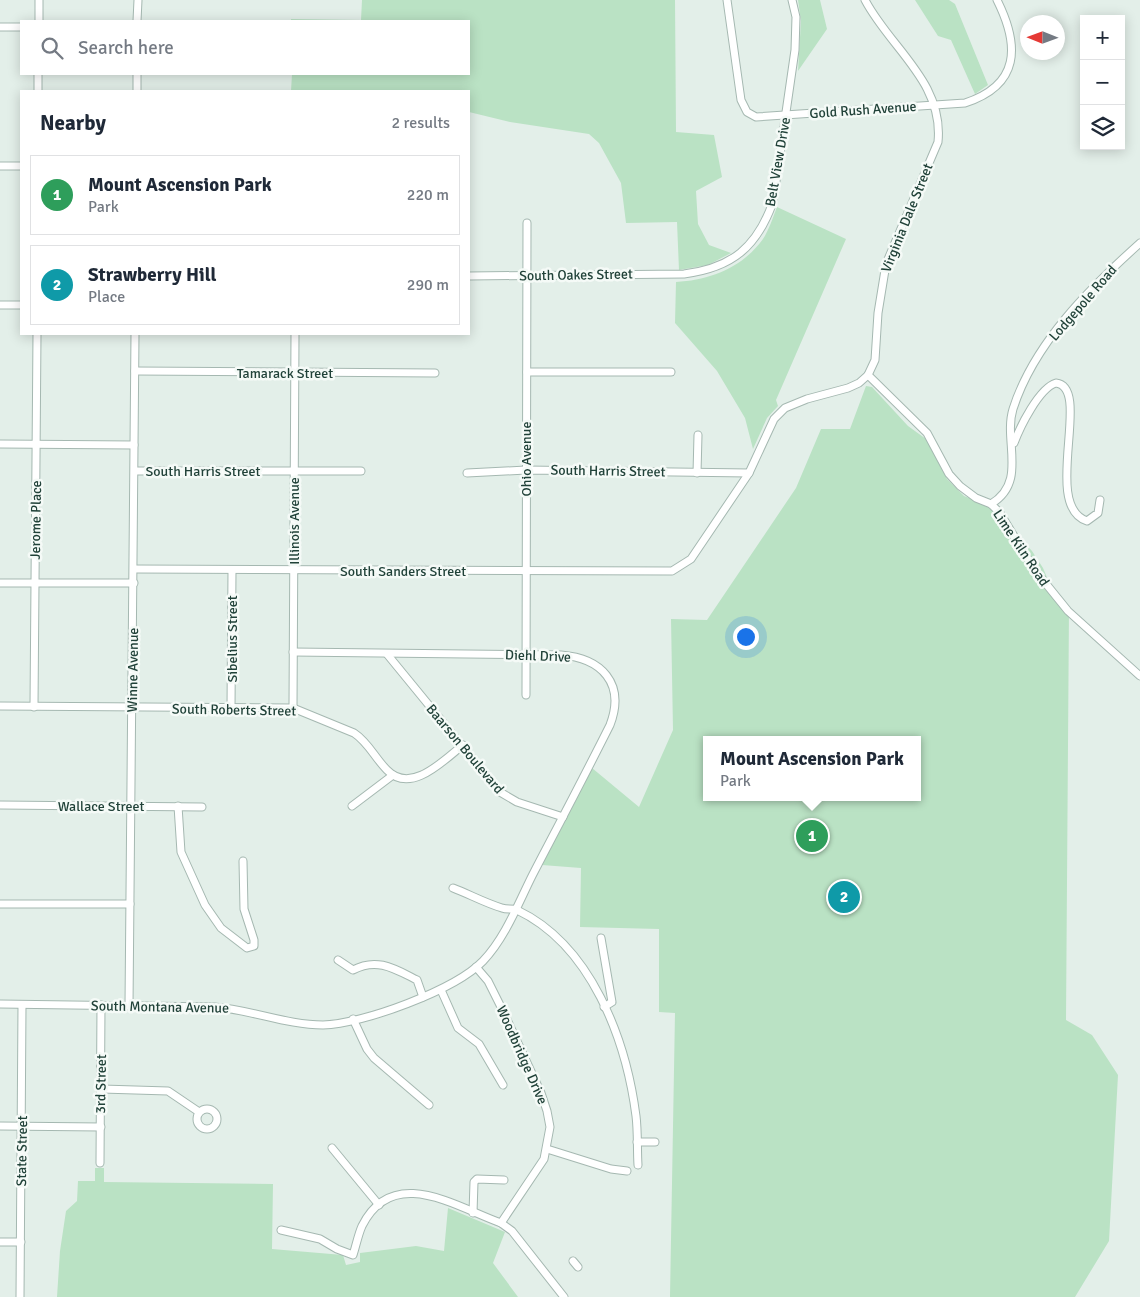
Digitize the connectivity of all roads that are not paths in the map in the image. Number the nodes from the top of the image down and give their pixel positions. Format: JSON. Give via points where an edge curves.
{"nodes":[{"id":1,"x":39,"y":0,"type":"edge"},
{"id":2,"x":138,"y":0,"type":"edge"},
{"id":3,"x":727,"y":0,"type":"edge"},
{"id":4,"x":792,"y":0,"type":"edge"},
{"id":5,"x":865,"y":0,"type":"edge"},
{"id":6,"x":997,"y":0,"type":"edge"},
{"id":7,"x":38,"y":20,"type":"edge"},
{"id":8,"x":137,"y":20,"type":"edge"},
{"id":9,"x":0,"y":27,"type":"edge"},
{"id":10,"x":20,"y":27,"type":"edge"},
{"id":11,"x":38,"y":75,"type":"edge"},
{"id":12,"x":137,"y":75,"type":"edge"},
{"id":13,"x":38,"y":90,"type":"edge"},
{"id":14,"x":137,"y":90,"type":"edge"},
{"id":15,"x":935,"y":105,"type":"junction"},
{"id":16,"x":786,"y":114,"type":"junction"},
{"id":17,"x":0,"y":166,"type":"edge"},
{"id":18,"x":20,"y":166,"type":"edge"},
{"id":19,"x":527,"y":223,"type":"dead end"},
{"id":20,"x":1140,"y":243,"type":"edge"},
{"id":21,"x":684,"y":274,"type":"joint"},
{"id":22,"x":470,"y":276,"type":"edge"},
{"id":23,"x":527,"y":276,"type":"junction"},
{"id":24,"x":0,"y":305,"type":"edge"},
{"id":25,"x":20,"y":305,"type":"edge"},
{"id":26,"x":37,"y":335,"type":"edge"},
{"id":27,"x":135,"y":335,"type":"edge"},
{"id":28,"x":295,"y":335,"type":"edge"},
{"id":29,"x":135,"y":371,"type":"junction"},
{"id":30,"x":527,"y":372,"type":"junction"},
{"id":31,"x":671,"y":372,"type":"dead end"},
{"id":32,"x":295,"y":373,"type":"junction"},
{"id":33,"x":435,"y":373,"type":"dead end"},
{"id":34,"x":868,"y":375,"type":"junction"},
{"id":35,"x":698,"y":435,"type":"dead end"},
{"id":36,"x":0,"y":444,"type":"edge"},
{"id":37,"x":36,"y":444,"type":"junction"},
{"id":38,"x":134,"y":445,"type":"junction"},
{"id":39,"x":1013,"y":446,"type":"junction"},
{"id":40,"x":526,"y":470,"type":"junction"},
{"id":41,"x":135,"y":471,"type":"junction"},
{"id":42,"x":361,"y":471,"type":"dead end"},
{"id":43,"x":294,"y":472,"type":"junction"},
{"id":44,"x":468,"y":473,"type":"dead end"},
{"id":45,"x":696,"y":473,"type":"junction"},
{"id":46,"x":748,"y":473,"type":"junction"},
{"id":47,"x":1100,"y":500,"type":"dead end"},
{"id":48,"x":991,"y":504,"type":"junction"},
{"id":49,"x":134,"y":569,"type":"junction"},
{"id":50,"x":232,"y":570,"type":"junction"},
{"id":51,"x":294,"y":570,"type":"junction"},
{"id":52,"x":526,"y":571,"type":"junction"},
{"id":53,"x":134,"y":583,"type":"junction"},
{"id":54,"x":0,"y":584,"type":"edge"},
{"id":55,"x":35,"y":584,"type":"junction"},
{"id":56,"x":294,"y":652,"type":"junction"},
{"id":57,"x":387,"y":654,"type":"junction"},
{"id":58,"x":526,"y":655,"type":"junction"},
{"id":59,"x":1140,"y":676,"type":"edge"},
{"id":60,"x":526,"y":695,"type":"dead end"},
{"id":61,"x":0,"y":706,"type":"edge"},
{"id":62,"x":34,"y":707,"type":"junction"},
{"id":63,"x":132,"y":708,"type":"junction"},
{"id":64,"x":231,"y":708,"type":"junction"},
{"id":65,"x":293,"y":708,"type":"junction"},
{"id":66,"x":463,"y":745,"type":"junction"},
{"id":67,"x":393,"y":775,"type":"junction"},
{"id":68,"x":0,"y":805,"type":"edge"},
{"id":69,"x":131,"y":806,"type":"junction"},
{"id":70,"x":178,"y":806,"type":"junction"},
{"id":71,"x":202,"y":806,"type":"dead end"},
{"id":72,"x":352,"y":806,"type":"dead end"},
{"id":73,"x":563,"y":816,"type":"junction"},
{"id":74,"x":243,"y":861,"type":"dead end"},
{"id":75,"x":453,"y":888,"type":"dead end"},
{"id":76,"x":0,"y":904,"type":"edge"},
{"id":77,"x":130,"y":904,"type":"junction"},
{"id":78,"x":515,"y":909,"type":"junction"},
{"id":79,"x":601,"y":938,"type":"dead end"},
{"id":80,"x":338,"y":960,"type":"dead end"},
{"id":81,"x":476,"y":967,"type":"junction"},
{"id":82,"x":441,"y":990,"type":"junction"},
{"id":83,"x":423,"y":997,"type":"junction"},
{"id":84,"x":0,"y":1004,"type":"edge"},
{"id":85,"x":22,"y":1005,"type":"junction"},
{"id":86,"x":101,"y":1005,"type":"junction"},
{"id":87,"x":129,"y":1006,"type":"junction"},
{"id":88,"x":604,"y":1007,"type":"junction"},
{"id":89,"x":353,"y":1019,"type":"junction"},
{"id":90,"x":502,"y":1085,"type":"dead end"},
{"id":91,"x":102,"y":1089,"type":"junction"},
{"id":92,"x":429,"y":1106,"type":"dead end"},
{"id":93,"x":199,"y":1112,"type":"dead end"},
{"id":94,"x":0,"y":1126,"type":"edge"},
{"id":95,"x":22,"y":1126,"type":"junction"},
{"id":96,"x":101,"y":1127,"type":"junction"},
{"id":97,"x":637,"y":1142,"type":"junction"},
{"id":98,"x":655,"y":1142,"type":"dead end"},
{"id":99,"x":332,"y":1148,"type":"dead end"},
{"id":100,"x":547,"y":1149,"type":"junction"},
{"id":101,"x":100,"y":1163,"type":"dead end"},
{"id":102,"x":638,"y":1165,"type":"dead end"},
{"id":103,"x":626,"y":1171,"type":"dead end"},
{"id":104,"x":504,"y":1180,"type":"dead end"},
{"id":105,"x":379,"y":1205,"type":"junction"},
{"id":106,"x":473,"y":1213,"type":"junction"},
{"id":107,"x":501,"y":1223,"type":"junction"},
{"id":108,"x":281,"y":1230,"type":"dead end"},
{"id":109,"x":0,"y":1242,"type":"edge"},
{"id":110,"x":21,"y":1242,"type":"junction"},
{"id":111,"x":20,"y":1297,"type":"edge"},
{"id":112,"x":564,"y":1297,"type":"edge"}],
"edges":[{"from":1,"to":7,"type":"street"},
{"from":2,"to":8,"type":"street"},
{"from":3,"to":16,"type":"street","name":"Gold Rush Avenue","via":[[741,100],[747,112],[756,117]]},
{"from":4,"to":16,"type":"street","name":"Belt View Drive","via":[[796,17],[795,50]]},
{"from":5,"to":15,"type":"street","name":"Virginia Dale Street","via":[[930,92]]},
{"from":6,"to":15,"type":"street","name":"Gold Rush Avenue","via":[[1009,23],[1013,44],[1011,62],[1004,76],[984,97],[965,103]]},
{"from":9,"to":10,"type":"street"},
{"from":11,"to":13,"type":"street"},
{"from":12,"to":14,"type":"street"},
{"from":15,"to":16,"type":"street","name":"Gold Rush Avenue"},
{"from":15,"to":34,"type":"street","name":"Virginia Dale Street","via":[[938,142],[886,264],[875,360]]},
{"from":16,"to":21,"type":"street","name":"Belt View Drive","via":[[773,202],[766,222],[752,243],[735,258],[705,271]]},
{"from":17,"to":18,"type":"street"},
{"from":19,"to":23,"type":"street","name":"Ohio Avenue"},
{"from":20,"to":39,"type":"street","name":"Lodgepole Road","via":[[1108,272],[1060,326],[1040,355],[1012,412]]},
{"from":21,"to":23,"type":"street","name":"South Oakes Street"},
{"from":22,"to":23,"type":"street","name":"South Oakes Street"},
{"from":23,"to":30,"type":"street","name":"Ohio Avenue"},
{"from":24,"to":25,"type":"street"},
{"from":26,"to":37,"type":"street","name":"Jerome Place"},
{"from":27,"to":29,"type":"street","name":"Winne Avenue"},
{"from":28,"to":32,"type":"street","name":"Illinois Avenue"},
{"from":29,"to":32,"type":"street","name":"Tamarack Street"},
{"from":29,"to":38,"type":"street","name":"Winne Avenue"},
{"from":30,"to":31,"type":"street"},
{"from":30,"to":40,"type":"street","name":"Ohio Avenue"},
{"from":32,"to":33,"type":"street","name":"Tamarack Street"},
{"from":32,"to":43,"type":"street","name":"Illinois Avenue"},
{"from":34,"to":46,"type":"street","via":[[848,388],[785,408],[774,419]]},
{"from":34,"to":48,"type":"street","name":"Lime Kiln Road","via":[[927,433],[949,474],[960,486]]},
{"from":35,"to":45,"type":"street"},
{"from":36,"to":37,"type":"street"},
{"from":37,"to":38,"type":"street"},
{"from":37,"to":55,"type":"street","name":"Jerome Place"},
{"from":38,"to":41,"type":"street","name":"Winne Avenue"},
{"from":39,"to":47,"type":"street","via":[[1020,426],[1047,388],[1056,383],[1063,385],[1070,406],[1067,473],[1072,511],[1078,518],[1088,521],[1098,513]]},
{"from":39,"to":48,"type":"street","name":"Lodgepole Road","via":[[1008,485],[1001,498]]},
{"from":40,"to":44,"type":"street","name":"South Harris Street"},
{"from":40,"to":45,"type":"street","name":"South Harris Street"},
{"from":40,"to":52,"type":"street","name":"Ohio Avenue"},
{"from":41,"to":43,"type":"street","name":"South Harris Street"},
{"from":41,"to":49,"type":"street","name":"Winne Avenue"},
{"from":42,"to":43,"type":"street","name":"South Harris Street"},
{"from":43,"to":51,"type":"street","name":"Illinois Avenue"},
{"from":45,"to":46,"type":"street","name":"South Harris Street"},
{"from":46,"to":52,"type":"street","name":"South Sanders Street","via":[[691,559],[672,571]]},
{"from":48,"to":59,"type":"street","name":"Lime Kiln Road","via":[[1058,599]]},
{"from":49,"to":50,"type":"street","name":"South Sanders Street"},
{"from":49,"to":53,"type":"street","name":"Winne Avenue"},
{"from":50,"to":51,"type":"street","name":"South Sanders Street"},
{"from":50,"to":64,"type":"street","name":"Sibelius Street"},
{"from":51,"to":52,"type":"street","name":"South Sanders Street"},
{"from":51,"to":56,"type":"street","name":"Illinois Avenue"},
{"from":52,"to":58,"type":"street","name":"Ohio Avenue"},
{"from":53,"to":55,"type":"street"},
{"from":53,"to":63,"type":"street","name":"Winne Avenue"},
{"from":54,"to":55,"type":"street"},
{"from":55,"to":62,"type":"street","name":"Jerome Place"},
{"from":56,"to":57,"type":"street","name":"Diehl Drive"},
{"from":56,"to":65,"type":"street","name":"Illinois Avenue"},
{"from":57,"to":58,"type":"street","name":"Diehl Drive"},
{"from":57,"to":66,"type":"street","name":"Baarson Boulevard"},
{"from":58,"to":60,"type":"street","name":"Ohio Avenue"},
{"from":58,"to":73,"type":"street","name":"Diehl Drive","via":[[572,656],[588,660],[606,674],[614,694],[615,710],[610,725]]},
{"from":61,"to":62,"type":"street","name":"South Roberts Street"},
{"from":62,"to":63,"type":"street","name":"South Roberts Street"},
{"from":63,"to":64,"type":"street","name":"South Roberts Street"},
{"from":63,"to":69,"type":"street","name":"Winne Avenue"},
{"from":64,"to":65,"type":"street","name":"South Roberts Street"},
{"from":65,"to":67,"type":"street","name":"South Roberts Street","via":[[361,738]]},
{"from":66,"to":67,"type":"street","via":[[424,776]]},
{"from":66,"to":73,"type":"street","name":"Baarson Boulevard","via":[[508,798]]},
{"from":67,"to":72,"type":"street"},
{"from":68,"to":69,"type":"street","name":"Wallace Street"},
{"from":69,"to":70,"type":"street","name":"Wallace Street"},
{"from":69,"to":77,"type":"street","name":"Winne Avenue"},
{"from":70,"to":71,"type":"street","name":"Wallace Street"},
{"from":70,"to":74,"type":"street","via":[[181,852],[205,905],[221,928],[247,948],[254,946],[254,940],[244,909]]},
{"from":73,"to":78,"type":"street","name":"Diehl Drive"},
{"from":75,"to":78,"type":"street","via":[[504,909]]},
{"from":76,"to":77,"type":"street"},
{"from":77,"to":87,"type":"street","name":"Winne Avenue"},
{"from":78,"to":81,"type":"street","name":"South Montana Avenue","via":[[491,951]]},
{"from":78,"to":88,"type":"street","via":[[565,946],[584,968]]},
{"from":79,"to":88,"type":"street","via":[[612,992],[612,1002]]},
{"from":80,"to":83,"type":"street","via":[[354,970],[364,964],[393,968],[417,980]]},
{"from":81,"to":82,"type":"street","name":"South Montana Avenue"},
{"from":81,"to":100,"type":"street","name":"Woodbridge Drive","via":[[488,981],[541,1093],[550,1127]]},
{"from":82,"to":83,"type":"street","name":"South Montana Avenue"},
{"from":82,"to":90,"type":"street","via":[[458,1028],[479,1044]]},
{"from":83,"to":89,"type":"street","name":"South Montana Avenue"},
{"from":84,"to":85,"type":"street","name":"South Montana Avenue"},
{"from":85,"to":86,"type":"street","name":"South Montana Avenue"},
{"from":85,"to":95,"type":"street","name":"State Street"},
{"from":86,"to":87,"type":"street","name":"South Montana Avenue"},
{"from":86,"to":91,"type":"street","name":"3rd Street"},
{"from":87,"to":89,"type":"street","name":"South Montana Avenue","via":[[228,1008],[313,1024]]},
{"from":88,"to":97,"type":"street","via":[[631,1089]]},
{"from":89,"to":92,"type":"street","via":[[374,1058]]},
{"from":91,"to":93,"type":"street","via":[[168,1091]]},
{"from":91,"to":96,"type":"street","name":"3rd Street"},
{"from":94,"to":95,"type":"street"},
{"from":95,"to":96,"type":"street"},
{"from":95,"to":110,"type":"street","name":"State Street"},
{"from":96,"to":101,"type":"street","name":"3rd Street"},
{"from":97,"to":98,"type":"street"},
{"from":97,"to":102,"type":"street"},
{"from":99,"to":105,"type":"street"},
{"from":100,"to":103,"type":"street"},
{"from":100,"to":107,"type":"street","name":"Woodbridge Drive","via":[[527,1187]]},
{"from":104,"to":106,"type":"street","via":[[477,1179],[474,1182]]},
{"from":105,"to":106,"type":"street","via":[[390,1197],[412,1192],[436,1197]]},
{"from":105,"to":108,"type":"street","via":[[361,1228],[354,1255],[320,1239]]},
{"from":106,"to":107,"type":"street"},
{"from":107,"to":112,"type":"street","via":[[512,1231]]},
{"from":109,"to":110,"type":"street"},
{"from":110,"to":111,"type":"street","name":"State Street"}]}
